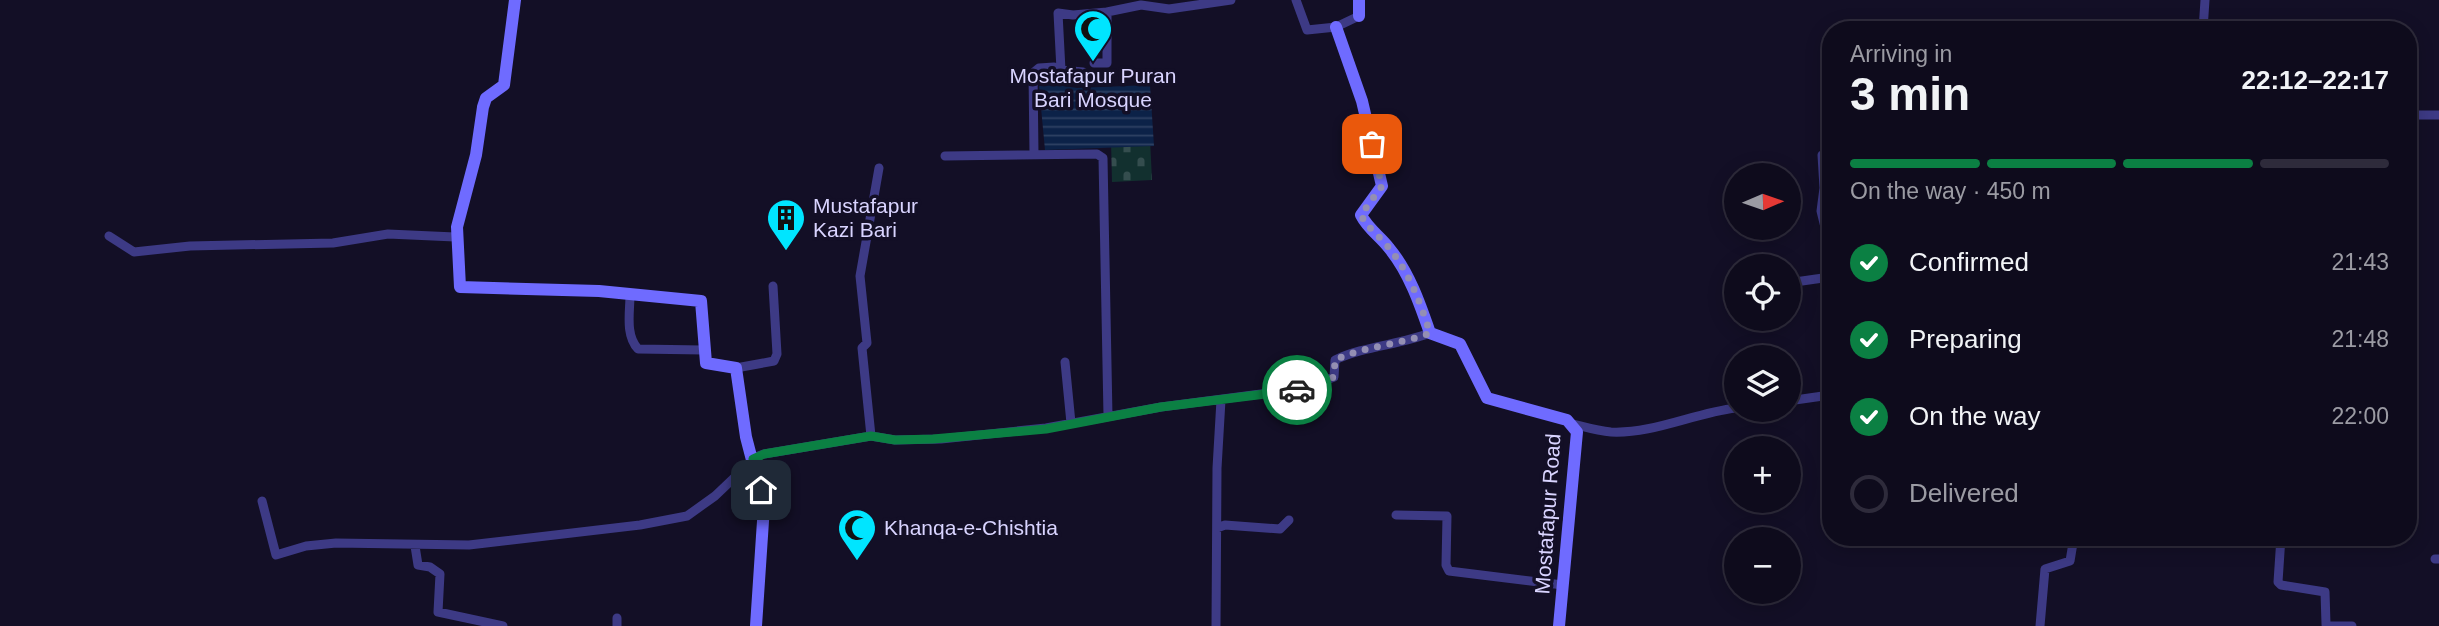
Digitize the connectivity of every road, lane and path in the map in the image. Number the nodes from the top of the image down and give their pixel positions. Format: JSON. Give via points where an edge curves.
{"nodes":[{"id":1,"x":514,"y":0,"type":"edge"},
{"id":2,"x":1231,"y":0,"type":"edge"},
{"id":3,"x":1296,"y":0,"type":"edge"},
{"id":4,"x":1359,"y":0,"type":"edge"},
{"id":5,"x":2205,"y":0,"type":"edge"},
{"id":6,"x":1143,"y":3,"type":"edge"},
{"id":7,"x":1107,"y":12,"type":"junction"},
{"id":8,"x":1359,"y":16,"type":"joint"},
{"id":9,"x":2204,"y":21,"type":"edge"},
{"id":10,"x":1336,"y":27,"type":"junction"},
{"id":11,"x":1094,"y":63,"type":"dead end"},
{"id":12,"x":1054,"y":67,"type":"dead end"},
{"id":13,"x":1083,"y":72,"type":"dead end"},
{"id":14,"x":2417,"y":115,"type":"edge"},
{"id":15,"x":2439,"y":115,"type":"edge"},
{"id":16,"x":1034,"y":155,"type":"junction"},
{"id":17,"x":944,"y":156,"type":"dead end"},
{"id":18,"x":879,"y":168,"type":"dead end"},
{"id":19,"x":109,"y":236,"type":"dead end"},
{"id":20,"x":455,"y":237,"type":"junction"},
{"id":21,"x":1822,"y":278,"type":"edge"},
{"id":22,"x":1801,"y":281,"type":"edge"},
{"id":23,"x":773,"y":286,"type":"dead end"},
{"id":24,"x":630,"y":295,"type":"junction"},
{"id":25,"x":1430,"y":333,"type":"junction"},
{"id":26,"x":703,"y":350,"type":"junction"},
{"id":27,"x":1065,"y":362,"type":"dead end"},
{"id":28,"x":736,"y":368,"type":"junction"},
{"id":29,"x":1822,"y":396,"type":"edge"},
{"id":30,"x":1801,"y":399,"type":"edge"},
{"id":31,"x":1222,"y":400,"type":"junction"},
{"id":32,"x":1724,"y":409,"type":"edge"},
{"id":33,"x":1108,"y":416,"type":"junction"},
{"id":34,"x":1071,"y":423,"type":"junction"},
{"id":35,"x":1573,"y":424,"type":"junction"},
{"id":36,"x":871,"y":436,"type":"junction"},
{"id":37,"x":753,"y":459,"type":"junction"},
{"id":38,"x":262,"y":500,"type":"dead end"},
{"id":39,"x":1396,"y":515,"type":"dead end"},
{"id":40,"x":1289,"y":520,"type":"dead end"},
{"id":41,"x":1217,"y":528,"type":"junction"},
{"id":42,"x":415,"y":546,"type":"junction"},
{"id":43,"x":2072,"y":546,"type":"edge"},
{"id":44,"x":2280,"y":546,"type":"edge"},
{"id":45,"x":1563,"y":585,"type":"junction"},
{"id":46,"x":2326,"y":625,"type":"edge"},
{"id":47,"x":503,"y":626,"type":"edge"},
{"id":48,"x":756,"y":626,"type":"edge"},
{"id":49,"x":1216,"y":626,"type":"edge"},
{"id":50,"x":1559,"y":626,"type":"edge"},
{"id":51,"x":2040,"y":626,"type":"edge"},
{"id":52,"x":2352,"y":626,"type":"edge"}],
"edges":[{"from":1,"to":20,"type":"street","via":[[504,85],[486,98],[483,107]]},
{"from":2,"to":6,"type":"street","via":[[1169,9]]},
{"from":3,"to":10,"type":"street","via":[[1305,30]]},
{"from":4,"to":8,"type":"street"},
{"from":5,"to":9,"type":"street"},
{"from":6,"to":7,"type":"street"},
{"from":7,"to":11,"type":"street","via":[[1107,63]]},
{"from":7,"to":13,"type":"street","via":[[1058,13],[1061,70]]},
{"from":8,"to":10,"type":"street"},
{"from":10,"to":25,"type":"street","via":[[1362,101],[1382,186],[1361,215],[1402,267]]},
{"from":12,"to":16,"type":"street","via":[[1033,73]]},
{"from":14,"to":15,"type":"street"},
{"from":16,"to":17,"type":"street"},
{"from":16,"to":33,"type":"street","via":[[1097,154],[1103,158]]},
{"from":18,"to":36,"type":"street","via":[[860,276]]},
{"from":19,"to":20,"type":"street","via":[[134,252],[333,243],[388,234]]},
{"from":20,"to":24,"type":"street","via":[[460,287]]},
{"from":21,"to":22,"type":"street"},
{"from":23,"to":28,"type":"street","via":[[774,361]]},
{"from":24,"to":26,"type":"street","via":[[701,301]]},
{"from":24,"to":26,"type":"street","via":[[630,332],[638,349]]},
{"from":25,"to":31,"type":"street","via":[[1347,354],[1335,360],[1334,377],[1307,388]]},
{"from":25,"to":35,"type":"street","name":"Mostafapur Road","via":[[1460,344],[1487,398]]},
{"from":26,"to":28,"type":"street","via":[[706,363]]},
{"from":27,"to":34,"type":"street"},
{"from":28,"to":37,"type":"street"},
{"from":29,"to":30,"type":"street"},
{"from":31,"to":33,"type":"street"},
{"from":31,"to":41,"type":"street"},
{"from":32,"to":35,"type":"street","via":[[1644,429],[1610,432]]},
{"from":33,"to":34,"type":"street"},
{"from":34,"to":36,"type":"street","via":[[960,438]]},
{"from":35,"to":45,"type":"street","name":"Mostafapur Road","via":[[1577,432]]},
{"from":36,"to":37,"type":"street"},
{"from":37,"to":42,"type":"street","via":[[687,516],[469,545]]},
{"from":37,"to":48,"type":"street","via":[[764,506]]},
{"from":38,"to":42,"type":"street","via":[[276,555],[336,544]]},
{"from":39,"to":45,"type":"street","via":[[1447,516],[1449,571]]},
{"from":40,"to":41,"type":"street","via":[[1280,529]]},
{"from":41,"to":49,"type":"street"},
{"from":42,"to":47,"type":"street","via":[[418,565],[440,574],[438,612]]},
{"from":43,"to":51,"type":"street","via":[[2070,561],[2045,569]]},
{"from":44,"to":46,"type":"street","via":[[2278,582],[2325,593]]},
{"from":45,"to":50,"type":"street","name":"Mostafapur Road"},
{"from":46,"to":52,"type":"street"}]}
